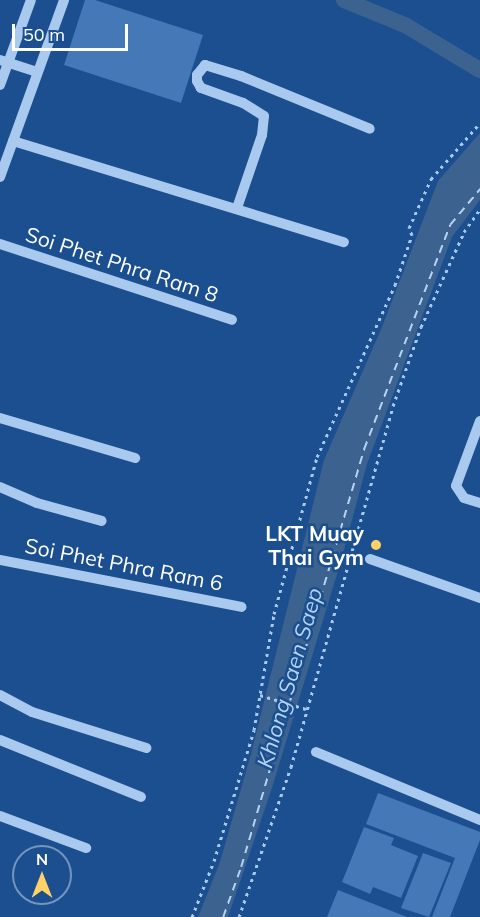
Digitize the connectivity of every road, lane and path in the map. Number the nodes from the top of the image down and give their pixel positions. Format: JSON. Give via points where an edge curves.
{"nodes":[{"id":1,"x":31,"y":0,"type":"edge"},
{"id":2,"x":64,"y":0,"type":"edge"},
{"id":3,"x":4,"y":61,"type":"edge"},
{"id":4,"x":37,"y":72,"type":"junction"},
{"id":5,"x":0,"y":85,"type":"edge"},
{"id":6,"x":480,"y":123,"type":"edge"},
{"id":7,"x":370,"y":129,"type":"dead end"},
{"id":8,"x":13,"y":141,"type":"junction"},
{"id":9,"x":0,"y":177,"type":"edge"},
{"id":10,"x":237,"y":207,"type":"junction"},
{"id":11,"x":480,"y":209,"type":"edge"},
{"id":12,"x":344,"y":243,"type":"dead end"},
{"id":13,"x":0,"y":244,"type":"edge"},
{"id":14,"x":232,"y":320,"type":"dead end"},
{"id":15,"x":0,"y":418,"type":"edge"},
{"id":16,"x":480,"y":421,"type":"edge"},
{"id":17,"x":135,"y":458,"type":"dead end"},
{"id":18,"x":0,"y":488,"type":"edge"},
{"id":19,"x":480,"y":503,"type":"edge"},
{"id":20,"x":102,"y":521,"type":"dead end"},
{"id":21,"x":370,"y":559,"type":"dead end"},
{"id":22,"x":0,"y":560,"type":"edge"},
{"id":23,"x":480,"y":598,"type":"edge"},
{"id":24,"x":241,"y":608,"type":"dead end"},
{"id":25,"x":0,"y":695,"type":"edge"},
{"id":26,"x":260,"y":695,"type":"junction"},
{"id":27,"x":306,"y":709,"type":"junction"},
{"id":28,"x":0,"y":740,"type":"edge"},
{"id":29,"x":146,"y":748,"type":"dead end"},
{"id":30,"x":315,"y":752,"type":"dead end"},
{"id":31,"x":141,"y":796,"type":"dead end"},
{"id":32,"x":0,"y":816,"type":"edge"},
{"id":33,"x":480,"y":820,"type":"edge"},
{"id":34,"x":86,"y":849,"type":"dead end"},
{"id":35,"x":192,"y":917,"type":"edge"},
{"id":36,"x":239,"y":917,"type":"edge"}],
"edges":[{"from":1,"to":3,"type":"street"},
{"from":2,"to":4,"type":"street"},
{"from":3,"to":4,"type":"street"},
{"from":3,"to":5,"type":"street"},
{"from":4,"to":8,"type":"street"},
{"from":6,"to":26,"type":"path","via":[[431,179],[409,228],[412,234],[395,285],[317,457],[274,614]]},
{"from":7,"to":10,"type":"street","via":[[205,65],[197,75],[201,88],[243,103],[264,116],[262,135]]},
{"from":8,"to":9,"type":"street"},
{"from":8,"to":10,"type":"street"},
{"from":10,"to":12,"type":"street"},
{"from":11,"to":27,"type":"path","via":[[464,232],[421,327],[393,406]]},
{"from":13,"to":14,"type":"street","name":"Soi Phet Phra Ram 8"},
{"from":15,"to":17,"type":"street"},
{"from":16,"to":19,"type":"street","via":[[456,486],[464,498]]},
{"from":18,"to":20,"type":"street"},
{"from":21,"to":23,"type":"street"},
{"from":22,"to":24,"type":"street","name":"Soi Phet Phra Ram 6"},
{"from":25,"to":29,"type":"street","via":[[32,712]]},
{"from":26,"to":27,"type":"path"},
{"from":26,"to":35,"type":"path","via":[[254,730],[214,861]]},
{"from":27,"to":36,"type":"path","via":[[291,767]]},
{"from":28,"to":31,"type":"street"},
{"from":30,"to":33,"type":"street"},
{"from":32,"to":34,"type":"street"}]}
